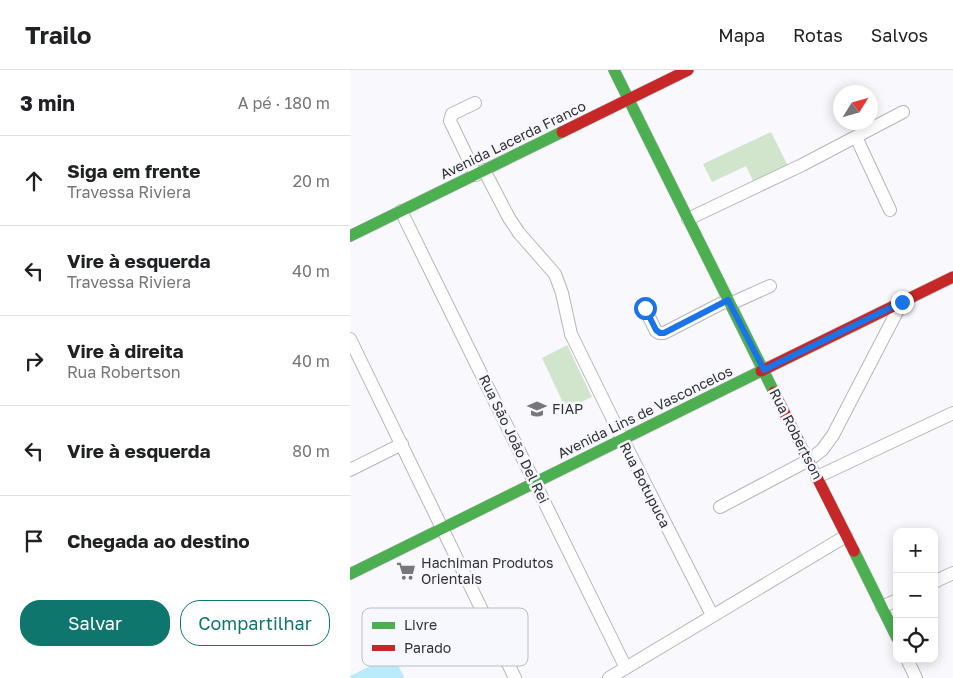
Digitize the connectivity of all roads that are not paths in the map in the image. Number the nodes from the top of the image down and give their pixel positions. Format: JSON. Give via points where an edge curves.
{"nodes":[{"id":1,"x":614,"y":70,"type":"edge"},
{"id":2,"x":688,"y":70,"type":"edge"},
{"id":3,"x":629,"y":99,"type":"junction"},
{"id":4,"x":475,"y":103,"type":"dead end"},
{"id":5,"x":903,"y":112,"type":"dead end"},
{"id":6,"x":856,"y":137,"type":"junction"},
{"id":7,"x":480,"y":173,"type":"junction"},
{"id":8,"x":890,"y":210,"type":"dead end"},
{"id":9,"x":401,"y":212,"type":"junction"},
{"id":10,"x":688,"y":219,"type":"junction"},
{"id":11,"x":350,"y":236,"type":"edge"},
{"id":12,"x":953,"y":277,"type":"edge"},
{"id":13,"x":770,"y":286,"type":"dead end"},
{"id":14,"x":729,"y":302,"type":"junction"},
{"id":15,"x":902,"y":302,"type":"junction"},
{"id":16,"x":645,"y":308,"type":"dead end"},
{"id":17,"x":350,"y":339,"type":"edge"},
{"id":18,"x":764,"y":370,"type":"junction"},
{"id":19,"x":953,"y":413,"type":"edge"},
{"id":20,"x":623,"y":440,"type":"junction"},
{"id":21,"x":402,"y":444,"type":"junction"},
{"id":22,"x":809,"y":460,"type":"junction"},
{"id":23,"x":350,"y":470,"type":"edge"},
{"id":24,"x":817,"y":477,"type":"junction"},
{"id":25,"x":536,"y":483,"type":"junction"},
{"id":26,"x":720,"y":507,"type":"dead end"},
{"id":27,"x":443,"y":528,"type":"junction"},
{"id":28,"x":846,"y":536,"type":"junction"},
{"id":29,"x":953,"y":573,"type":"edge"},
{"id":30,"x":350,"y":574,"type":"edge"},
{"id":31,"x":938,"y":580,"type":"edge"},
{"id":32,"x":893,"y":602,"type":"edge"},
{"id":33,"x":882,"y":607,"type":"junction"},
{"id":34,"x":481,"y":608,"type":"edge"},
{"id":35,"x":712,"y":615,"type":"junction"},
{"id":36,"x":893,"y":630,"type":"edge"},
{"id":37,"x":909,"y":663,"type":"edge"},
{"id":38,"x":509,"y":666,"type":"edge"},
{"id":39,"x":626,"y":668,"type":"junction"},
{"id":40,"x":515,"y":678,"type":"edge"},
{"id":41,"x":609,"y":678,"type":"edge"},
{"id":42,"x":916,"y":678,"type":"edge"}],
"edges":[{"from":1,"to":3,"type":"street","name":"Rua Robertson"},
{"from":2,"to":3,"type":"street","name":"Avenida Lacerda Franco"},
{"from":3,"to":7,"type":"street","name":"Avenida Lacerda Franco"},
{"from":3,"to":10,"type":"street","name":"Rua Robertson"},
{"from":4,"to":7,"type":"street","name":"Rua Botupuca","via":[[452,114],[450,121]]},
{"from":5,"to":6,"type":"street"},
{"from":6,"to":8,"type":"street"},
{"from":6,"to":10,"type":"street"},
{"from":7,"to":9,"type":"street","name":"Avenida Lacerda Franco"},
{"from":7,"to":20,"type":"street","name":"Rua Botupuca","via":[[519,233],[555,274],[571,334]]},
{"from":9,"to":11,"type":"street","name":"Avenida Lacerda Franco"},
{"from":9,"to":25,"type":"street","name":"Rua São João Del Rei"},
{"from":10,"to":14,"type":"street","name":"Rua Robertson"},
{"from":12,"to":15,"type":"street","name":"Avenida Lins de Vasconcelos"},
{"from":13,"to":14,"type":"street"},
{"from":14,"to":16,"type":"street","via":[[664,333],[656,330]]},
{"from":14,"to":18,"type":"street","name":"Rua Robertson"},
{"from":15,"to":18,"type":"street","name":"Avenida Lins de Vasconcelos"},
{"from":15,"to":22,"type":"street","via":[[833,435]]},
{"from":17,"to":21,"type":"street"},
{"from":18,"to":20,"type":"street","name":"Avenida Lins de Vasconcelos"},
{"from":18,"to":22,"type":"street","name":"Rua Robertson"},
{"from":19,"to":24,"type":"street"},
{"from":20,"to":25,"type":"street","name":"Avenida Lins de Vasconcelos"},
{"from":20,"to":35,"type":"street","name":"Rua Botupuca"},
{"from":21,"to":23,"type":"street"},
{"from":21,"to":27,"type":"street"},
{"from":22,"to":24,"type":"street","name":"Rua Robertson"},
{"from":22,"to":26,"type":"street"},
{"from":24,"to":28,"type":"street","name":"Rua Robertson"},
{"from":25,"to":27,"type":"street","name":"Avenida Lins de Vasconcelos"},
{"from":25,"to":39,"type":"street","name":"Rua São João Del Rei"},
{"from":27,"to":30,"type":"street","name":"Avenida Lins de Vasconcelos"},
{"from":27,"to":34,"type":"street"},
{"from":28,"to":33,"type":"street","name":"Rua Robertson"},
{"from":28,"to":35,"type":"street"},
{"from":29,"to":31,"type":"street"},
{"from":32,"to":33,"type":"street"},
{"from":33,"to":36,"type":"street","name":"Rua Robertson"},
{"from":35,"to":39,"type":"street"},
{"from":37,"to":42,"type":"street"},
{"from":38,"to":40,"type":"street"},
{"from":39,"to":41,"type":"street"}]}
